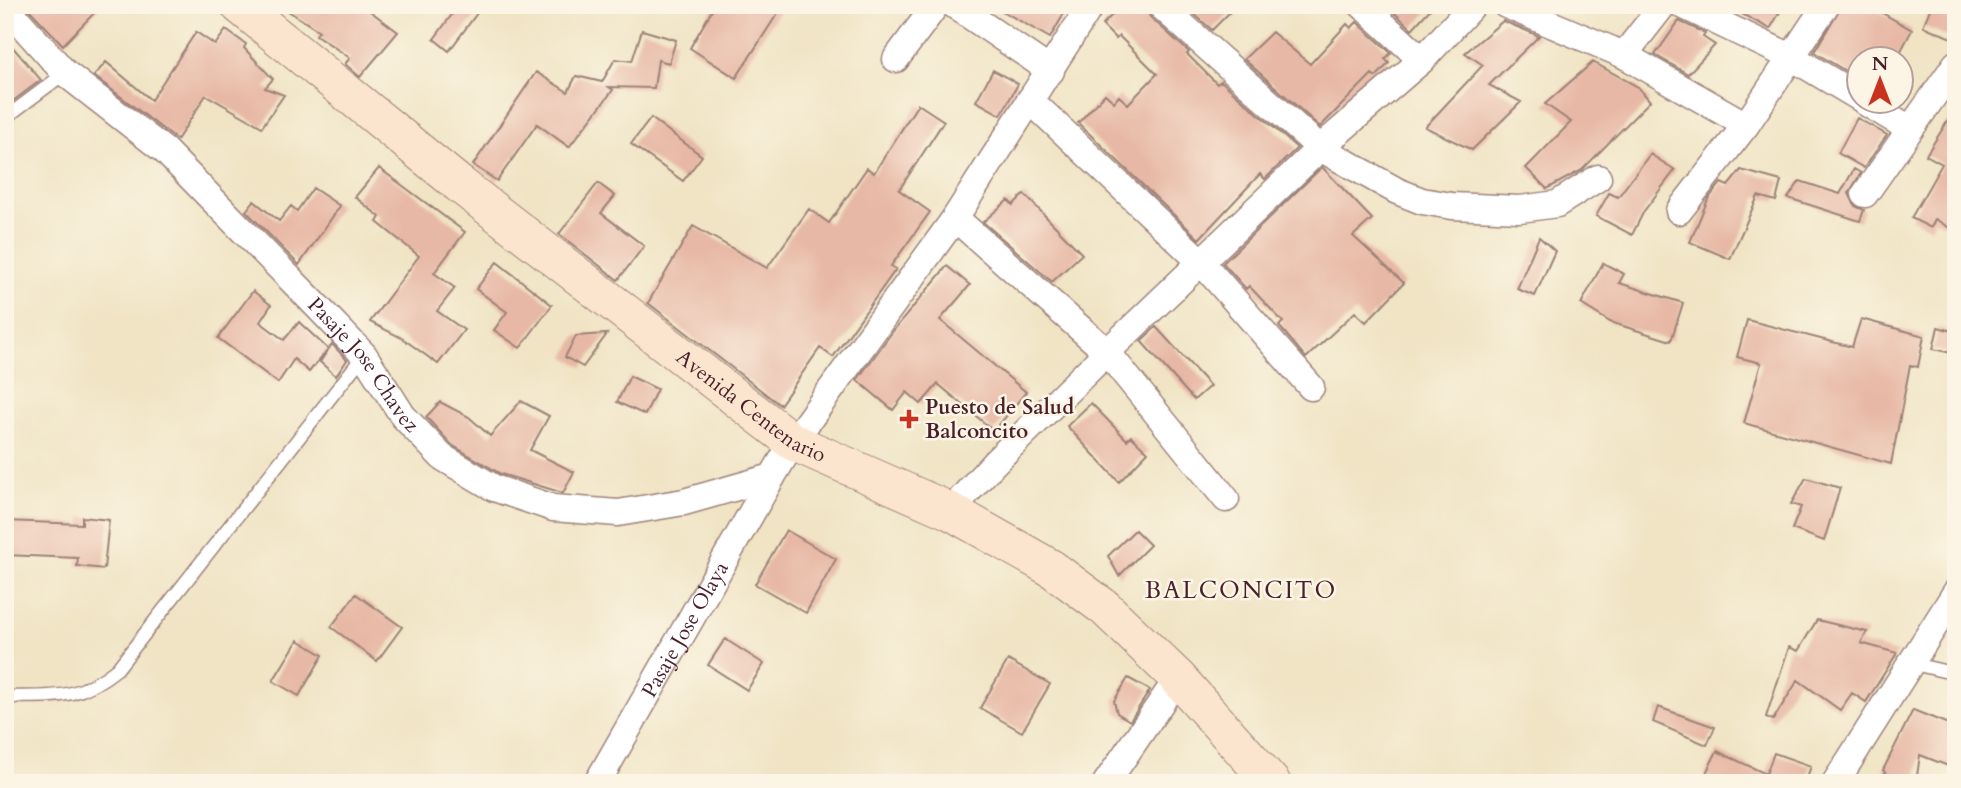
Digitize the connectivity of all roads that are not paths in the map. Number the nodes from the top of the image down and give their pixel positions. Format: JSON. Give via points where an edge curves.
{"nodes":[{"id":1,"x":239,"y":5,"type":"edge"},
{"id":2,"x":936,"y":5,"type":"edge"},
{"id":3,"x":954,"y":5,"type":"edge"},
{"id":4,"x":1091,"y":5,"type":"edge"},
{"id":5,"x":1160,"y":5,"type":"edge"},
{"id":6,"x":1362,"y":5,"type":"edge"},
{"id":7,"x":1473,"y":5,"type":"edge"},
{"id":8,"x":1506,"y":5,"type":"edge"},
{"id":9,"x":1663,"y":5,"type":"edge"},
{"id":10,"x":1682,"y":5,"type":"edge"},
{"id":11,"x":1826,"y":5,"type":"edge"},
{"id":12,"x":5,"y":6,"type":"edge"},
{"id":13,"x":1624,"y":55,"type":"junction"},
{"id":14,"x":1793,"y":58,"type":"junction"},
{"id":15,"x":896,"y":59,"type":"dead end"},
{"id":16,"x":1422,"y":60,"type":"junction"},
{"id":17,"x":1956,"y":64,"type":"edge"},
{"id":18,"x":1051,"y":71,"type":"junction"},
{"id":19,"x":65,"y":73,"type":"junction"},
{"id":20,"x":1846,"y":90,"type":"edge"},
{"id":21,"x":1030,"y":100,"type":"junction"},
{"id":22,"x":1888,"y":116,"type":"edge"},
{"id":23,"x":5,"y":118,"type":"edge"},
{"id":24,"x":1746,"y":125,"type":"junction"},
{"id":25,"x":1910,"y":129,"type":"junction"},
{"id":26,"x":1320,"y":148,"type":"junction"},
{"id":27,"x":1598,"y":178,"type":"dead end"},
{"id":28,"x":1865,"y":194,"type":"dead end"},
{"id":29,"x":1679,"y":211,"type":"dead end"},
{"id":30,"x":955,"y":218,"type":"junction"},
{"id":31,"x":1202,"y":263,"type":"junction"},
{"id":32,"x":1107,"y":352,"type":"junction"},
{"id":33,"x":365,"y":355,"type":"junction"},
{"id":34,"x":1311,"y":387,"type":"dead end"},
{"id":35,"x":793,"y":442,"type":"junction"},
{"id":36,"x":772,"y":477,"type":"junction"},
{"id":37,"x":1226,"y":499,"type":"dead end"},
{"id":38,"x":950,"y":511,"type":"junction"},
{"id":39,"x":1956,"y":592,"type":"edge"},
{"id":40,"x":1910,"y":663,"type":"junction"},
{"id":41,"x":1956,"y":674,"type":"edge"},
{"id":42,"x":1178,"y":678,"type":"junction"},
{"id":43,"x":5,"y":697,"type":"edge"},
{"id":44,"x":597,"y":783,"type":"edge"},
{"id":45,"x":1106,"y":783,"type":"edge"},
{"id":46,"x":1272,"y":783,"type":"edge"},
{"id":47,"x":1835,"y":783,"type":"edge"}],
"edges":[{"from":1,"to":35,"type":"main road","name":"Avenida Centenario","via":[[459,184]]},
{"from":2,"to":15,"type":"street"},
{"from":3,"to":18,"type":"street"},
{"from":4,"to":18,"type":"street"},
{"from":5,"to":26,"type":"street"},
{"from":6,"to":16,"type":"street"},
{"from":7,"to":16,"type":"street"},
{"from":8,"to":13,"type":"street"},
{"from":9,"to":13,"type":"street"},
{"from":10,"to":14,"type":"street"},
{"from":11,"to":14,"type":"street"},
{"from":12,"to":19,"type":"street","name":"Pasaje Jose Chavez"},
{"from":13,"to":24,"type":"street"},
{"from":14,"to":20,"type":"street"},
{"from":14,"to":24,"type":"street"},
{"from":16,"to":26,"type":"street"},
{"from":17,"to":25,"type":"street"},
{"from":18,"to":21,"type":"street"},
{"from":19,"to":23,"type":"lane"},
{"from":19,"to":33,"type":"street","name":"Pasaje Jose Chavez","via":[[165,151]]},
{"from":21,"to":30,"type":"street"},
{"from":21,"to":31,"type":"street"},
{"from":22,"to":25,"type":"street"},
{"from":24,"to":29,"type":"street"},
{"from":25,"to":28,"type":"street"},
{"from":26,"to":27,"type":"street","via":[[1398,191],[1452,206],[1521,209],[1557,204]]},
{"from":26,"to":31,"type":"street"},
{"from":30,"to":32,"type":"street"},
{"from":30,"to":35,"type":"street"},
{"from":31,"to":32,"type":"street"},
{"from":31,"to":34,"type":"street"},
{"from":32,"to":37,"type":"street"},
{"from":32,"to":38,"type":"street"},
{"from":33,"to":36,"type":"street","name":"Pasaje Jose Chavez","via":[[403,416],[442,457],[494,488],[553,508],[618,513],[684,502]]},
{"from":33,"to":43,"type":"lane","via":[[117,669],[94,688],[64,696]]},
{"from":35,"to":36,"type":"street"},
{"from":35,"to":38,"type":"main road","name":"Avenida Centenario"},
{"from":36,"to":44,"type":"street","name":"Pasaje Jose Olaya"},
{"from":38,"to":42,"type":"main road","name":"Avenida Centenario","via":[[1051,568],[1105,608]]},
{"from":39,"to":40,"type":"street"},
{"from":40,"to":41,"type":"lane"},
{"from":40,"to":47,"type":"street"},
{"from":42,"to":45,"type":"street"},
{"from":42,"to":46,"type":"main road","name":"Avenida Centenario"}]}
